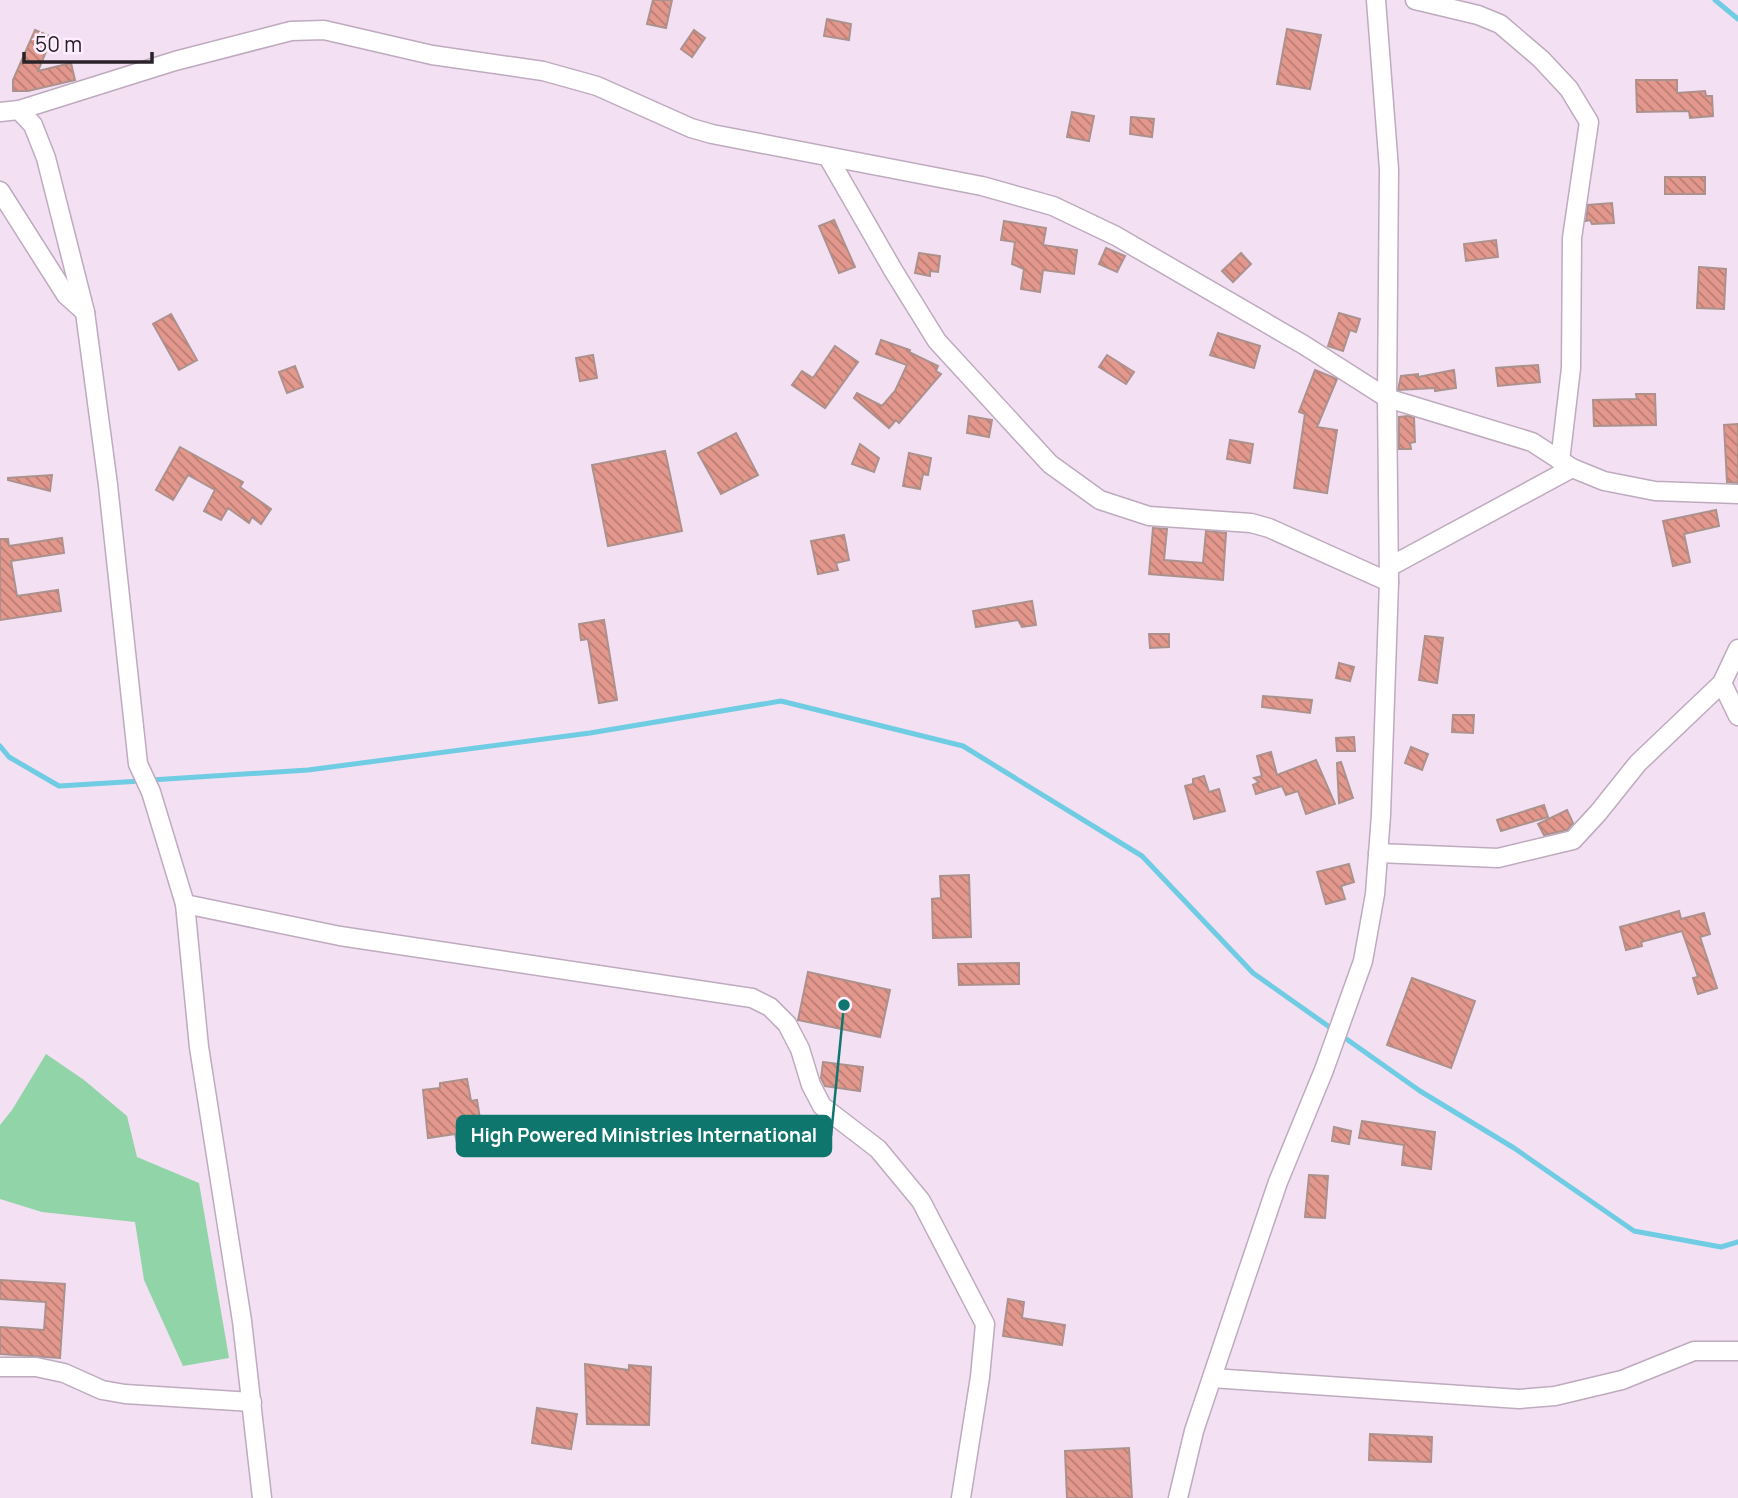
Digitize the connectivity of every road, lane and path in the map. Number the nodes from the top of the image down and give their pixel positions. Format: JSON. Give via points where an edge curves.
{"nodes":[{"id":1,"x":1376,"y":0,"type":"edge"},
{"id":2,"x":1415,"y":0,"type":"edge"},
{"id":3,"x":19,"y":110,"type":"junction"},
{"id":4,"x":0,"y":112,"type":"edge"},
{"id":5,"x":828,"y":157,"type":"junction"},
{"id":6,"x":0,"y":191,"type":"edge"},
{"id":7,"x":85,"y":312,"type":"junction"},
{"id":8,"x":1387,"y":398,"type":"junction"},
{"id":9,"x":1566,"y":464,"type":"junction"},
{"id":10,"x":1738,"y":494,"type":"edge"},
{"id":11,"x":1389,"y":575,"type":"junction"},
{"id":12,"x":1738,"y":649,"type":"edge"},
{"id":13,"x":1722,"y":683,"type":"junction"},
{"id":14,"x":1738,"y":716,"type":"edge"},
{"id":15,"x":1378,"y":853,"type":"junction"},
{"id":16,"x":185,"y":904,"type":"junction"},
{"id":17,"x":1738,"y":1351,"type":"edge"},
{"id":18,"x":0,"y":1367,"type":"edge"},
{"id":19,"x":1212,"y":1378,"type":"junction"},
{"id":20,"x":252,"y":1402,"type":"junction"},
{"id":21,"x":262,"y":1498,"type":"edge"},
{"id":22,"x":961,"y":1498,"type":"edge"},
{"id":23,"x":1178,"y":1498,"type":"edge"}],
"edges":[{"from":1,"to":8,"type":"street","via":[[1389,169]]},
{"from":2,"to":9,"type":"street","via":[[1500,24],[1569,89],[1589,122],[1572,237]]},
{"from":3,"to":4,"type":"street"},
{"from":3,"to":5,"type":"street","via":[[175,61],[291,31],[324,30],[432,55],[543,71],[597,86],[691,128]]},
{"from":3,"to":7,"type":"street","via":[[33,125],[46,158]]},
{"from":5,"to":8,"type":"street","via":[[982,186],[1053,206],[1116,236]]},
{"from":5,"to":11,"type":"street","via":[[937,341],[1050,464],[1100,500],[1149,516],[1251,523]]},
{"from":6,"to":7,"type":"street","via":[[66,295]]},
{"from":7,"to":16,"type":"street","via":[[138,764]]},
{"from":8,"to":9,"type":"street","via":[[1532,442]]},
{"from":8,"to":11,"type":"street"},
{"from":9,"to":10,"type":"street","via":[[1604,481],[1655,491]]},
{"from":9,"to":11,"type":"street"},
{"from":11,"to":15,"type":"street"},
{"from":12,"to":13,"type":"street"},
{"from":13,"to":14,"type":"street"},
{"from":13,"to":15,"type":"street","via":[[1637,763],[1573,840],[1498,858]]},
{"from":15,"to":19,"type":"street","via":[[1363,961],[1279,1182]]},
{"from":16,"to":20,"type":"street","via":[[199,1047]]},
{"from":16,"to":22,"type":"street","via":[[340,936],[752,998],[770,1007],[787,1024],[822,1106],[878,1149],[921,1201],[985,1324]]},
{"from":17,"to":19,"type":"street","via":[[1694,1351],[1622,1380],[1555,1396],[1519,1399]]},
{"from":18,"to":20,"type":"street","via":[[46,1368],[125,1394]]},
{"from":19,"to":23,"type":"street"},
{"from":20,"to":21,"type":"street"}]}
